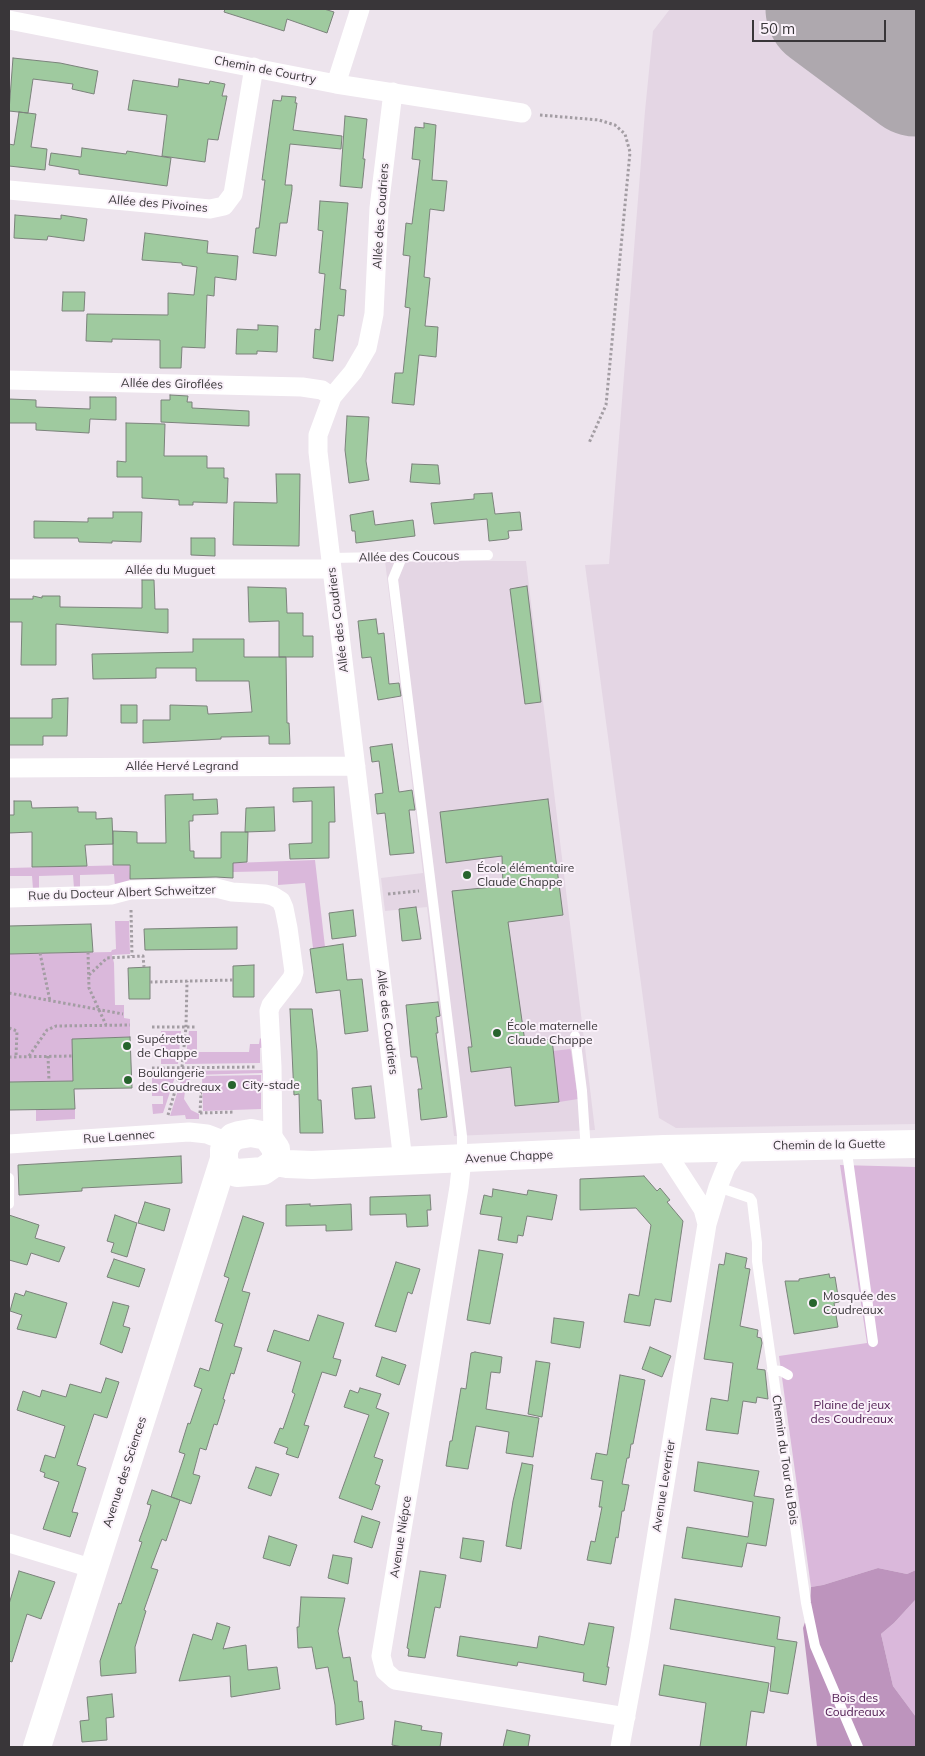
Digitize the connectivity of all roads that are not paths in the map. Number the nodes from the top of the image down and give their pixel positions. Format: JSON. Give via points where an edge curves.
{"nodes":[{"id":1,"x":360,"y":9,"type":"edge"},
{"id":2,"x":9,"y":20,"type":"edge"},
{"id":3,"x":254,"y":67,"type":"junction"},
{"id":4,"x":336,"y":84,"type":"junction"},
{"id":5,"x":393,"y":92,"type":"junction"},
{"id":6,"x":522,"y":113,"type":"road end"},
{"id":7,"x":9,"y":190,"type":"edge"},
{"id":8,"x":9,"y":380,"type":"edge"},
{"id":9,"x":332,"y":397,"type":"junction"},
{"id":10,"x":488,"y":555,"type":"dead end"},
{"id":11,"x":402,"y":557,"type":"junction"},
{"id":12,"x":331,"y":564,"type":"junction"},
{"id":13,"x":9,"y":570,"type":"edge"},
{"id":14,"x":356,"y":766,"type":"junction"},
{"id":15,"x":9,"y":768,"type":"edge"},
{"id":16,"x":9,"y":898,"type":"edge"},
{"id":17,"x":575,"y":1036,"type":"dead end"},
{"id":18,"x":9,"y":1144,"type":"edge"},
{"id":19,"x":916,"y":1144,"type":"edge"},
{"id":20,"x":846,"y":1145,"type":"junction"},
{"id":21,"x":742,"y":1146,"type":"junction"},
{"id":22,"x":664,"y":1149,"type":"junction"},
{"id":23,"x":274,"y":1152,"type":"junction"},
{"id":24,"x":586,"y":1153,"type":"junction"},
{"id":25,"x":230,"y":1158,"type":"junction"},
{"id":26,"x":462,"y":1159,"type":"junction"},
{"id":27,"x":403,"y":1161,"type":"junction"},
{"id":28,"x":9,"y":1178,"type":"edge"},
{"id":29,"x":688,"y":1187,"type":"junction"},
{"id":30,"x":718,"y":1187,"type":"junction"},
{"id":31,"x":9,"y":1204,"type":"edge"},
{"id":32,"x":707,"y":1224,"type":"junction"},
{"id":33,"x":873,"y":1342,"type":"dead end"},
{"id":34,"x":772,"y":1370,"type":"junction"},
{"id":35,"x":788,"y":1375,"type":"dead end"},
{"id":36,"x":9,"y":1543,"type":"edge"},
{"id":37,"x":94,"y":1569,"type":"junction"},
{"id":38,"x":626,"y":1717,"type":"junction"},
{"id":39,"x":37,"y":1747,"type":"edge"},
{"id":40,"x":620,"y":1747,"type":"edge"},
{"id":41,"x":858,"y":1747,"type":"edge"}],
"edges":[{"from":1,"to":4,"type":"street"},
{"from":2,"to":3,"type":"street","name":"Chemin de Courtry"},
{"from":3,"to":4,"type":"street","name":"Chemin de Courtry"},
{"from":3,"to":7,"type":"street","name":"Allée des Pivoines","via":[[233,194],[224,206],[210,209]]},
{"from":4,"to":5,"type":"street","name":"Chemin de Courtry"},
{"from":5,"to":6,"type":"street","name":"Chemin de Courtry"},
{"from":5,"to":9,"type":"street","name":"Allée des Coudriers","via":[[379,208],[374,314],[367,348],[353,372]]},
{"from":8,"to":9,"type":"street","name":"Allée des Giroflées","via":[[302,387],[322,390]]},
{"from":9,"to":12,"type":"street","name":"Allée des Coudriers","via":[[318,435]]},
{"from":10,"to":11,"type":"lane","name":"Allée des Coucous"},
{"from":11,"to":12,"type":"lane","name":"Allée des Coucous"},
{"from":11,"to":26,"type":"lane","via":[[393,579]]},
{"from":12,"to":13,"type":"street","name":"Allée du Muguet"},
{"from":12,"to":14,"type":"street","name":"Allée des Coudriers"},
{"from":14,"to":15,"type":"street","name":"Allée Hervé Legrand"},
{"from":14,"to":27,"type":"street","name":"Allée des Coudriers"},
{"from":16,"to":23,"type":"street","name":"Rue du Docteur Albert Schweitzer","via":[[216,888],[273,896],[281,901],[294,972],[269,1008],[265,1029],[272,1067]]},
{"from":17,"to":24,"type":"lane"},
{"from":18,"to":25,"type":"street","name":"Rue Laennec","via":[[190,1132],[207,1134]]},
{"from":19,"to":20,"type":"street","name":"Chemin de la Guette"},
{"from":20,"to":21,"type":"street","name":"Chemin de la Guette"},
{"from":20,"to":33,"type":"lane"},
{"from":21,"to":22,"type":"street","name":"Avenue Chappe"},
{"from":21,"to":30,"type":"street","name":"Avenue Leverrier","via":[[726,1167]]},
{"from":22,"to":24,"type":"street","name":"Avenue Chappe"},
{"from":22,"to":29,"type":"street"},
{"from":23,"to":25,"type":"street","via":[[263,1171]]},
{"from":23,"to":25,"type":"street","via":[[267,1136],[251,1133],[233,1137]]},
{"from":23,"to":27,"type":"street","name":"Avenue Chappe","via":[[287,1164]]},
{"from":24,"to":26,"type":"street","name":"Avenue Chappe"},
{"from":25,"to":37,"type":"street","name":"Avenue des Sciences","via":[[211,1196]]},
{"from":26,"to":27,"type":"street","name":"Avenue Chappe"},
{"from":26,"to":38,"type":"street","name":"Avenue Niépce","via":[[382,1656],[385,1671],[394,1680]]},
{"from":28,"to":31,"type":"lane"},
{"from":29,"to":30,"type":"street","via":[[706,1190]]},
{"from":29,"to":32,"type":"street","via":[[703,1209]]},
{"from":30,"to":32,"type":"street","name":"Avenue Leverrier"},
{"from":30,"to":34,"type":"lane","name":"Chemin du Tour du Bois","via":[[752,1201],[756,1261]]},
{"from":32,"to":38,"type":"street","name":"Avenue Leverrier"},
{"from":34,"to":35,"type":"lane"},
{"from":34,"to":41,"type":"lane","name":"Chemin du Tour du Bois","via":[[815,1646]]},
{"from":36,"to":37,"type":"street"},
{"from":37,"to":39,"type":"street","name":"Avenue des Sciences"},
{"from":38,"to":40,"type":"street","name":"Avenue Leverrier"}]}
